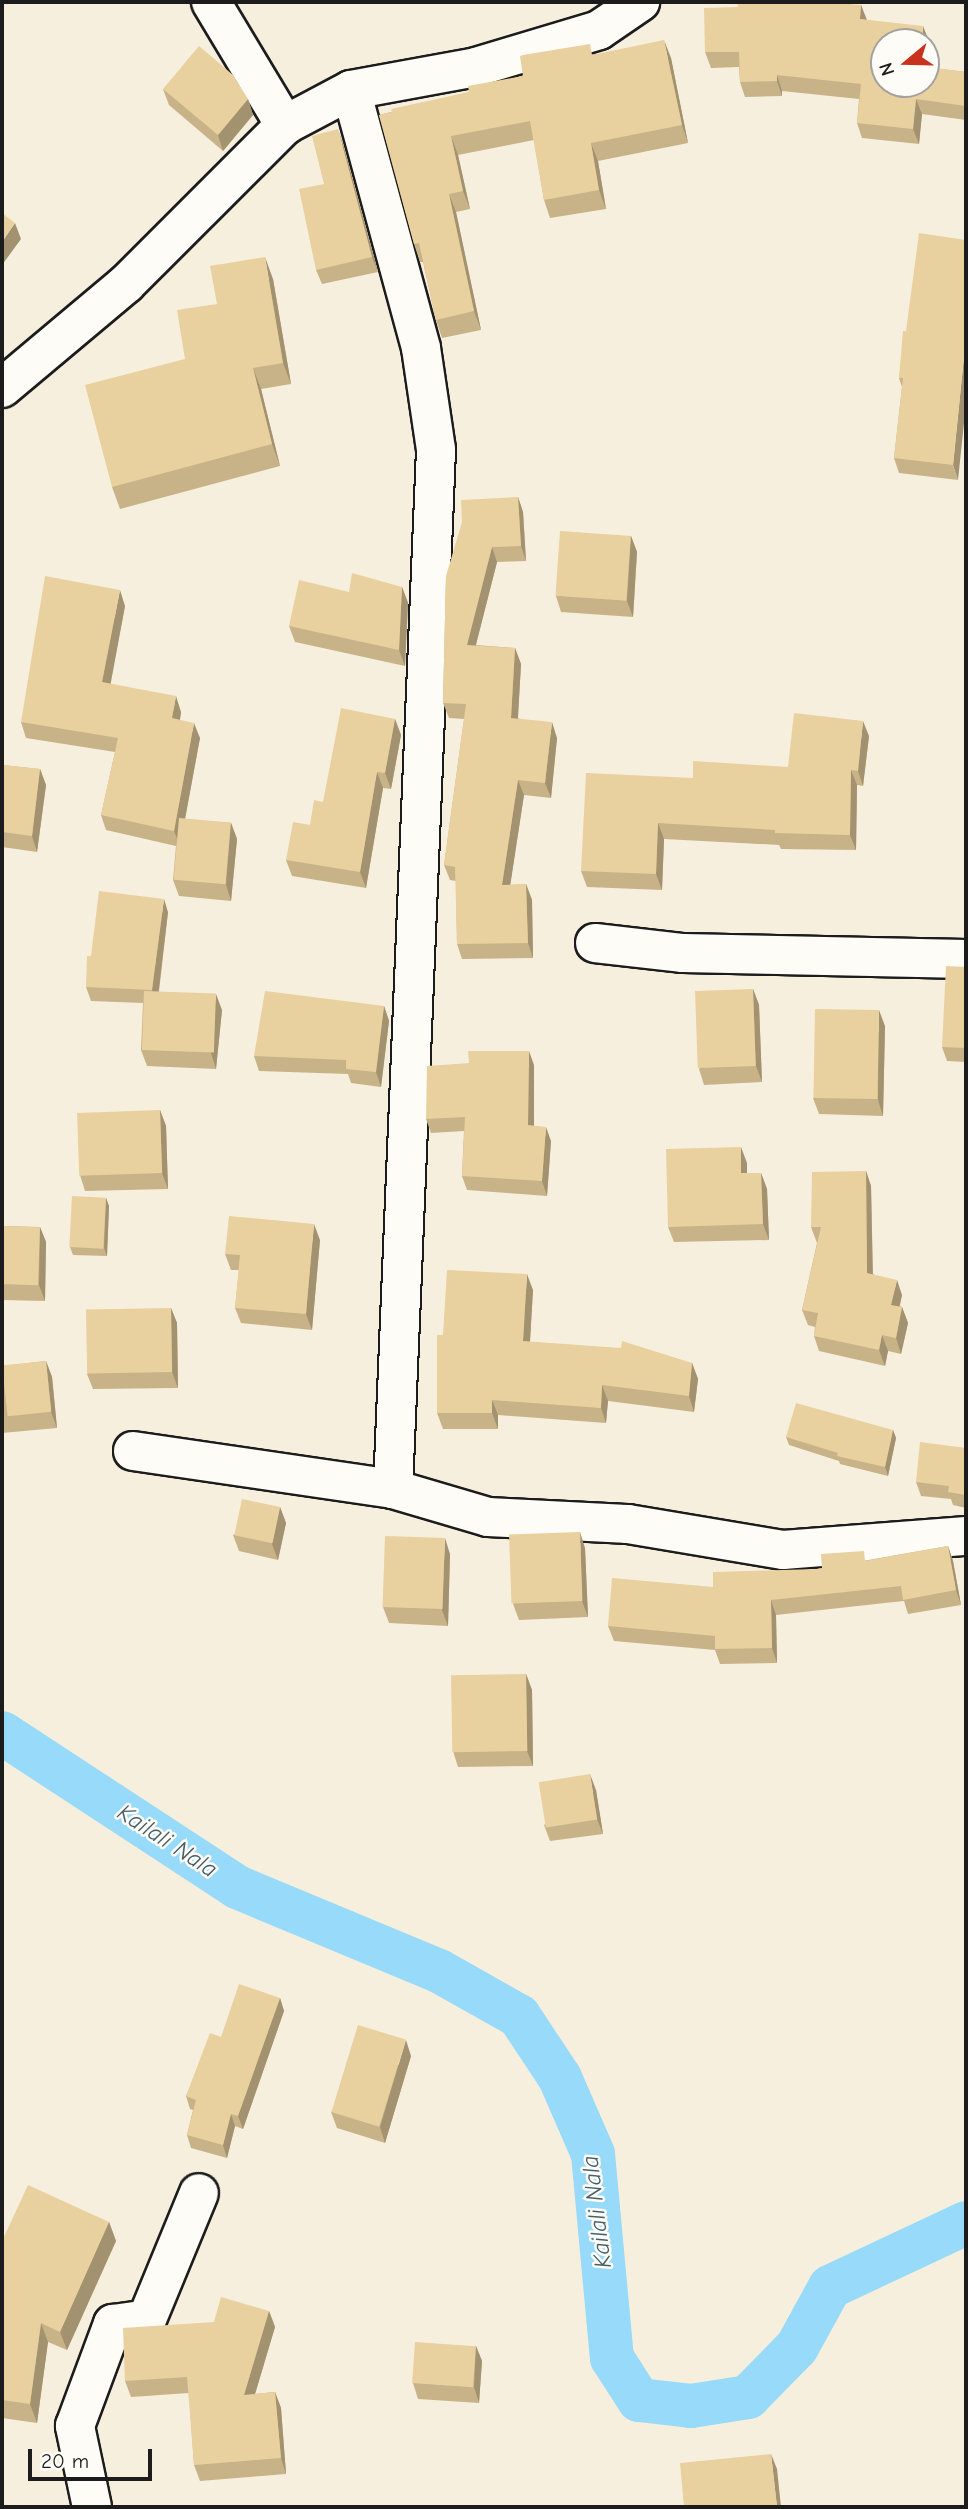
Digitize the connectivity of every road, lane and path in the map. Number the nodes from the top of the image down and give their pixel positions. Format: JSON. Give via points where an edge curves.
{"nodes":[{"id":1,"x":211,"y":2,"type":"edge"},
{"id":2,"x":640,"y":2,"type":"edge"},
{"id":3,"x":351,"y":90,"type":"junction"},
{"id":4,"x":285,"y":125,"type":"junction"},
{"id":5,"x":2,"y":388,"type":"edge"},
{"id":6,"x":595,"y":943,"type":"dead end"},
{"id":7,"x":966,"y":960,"type":"edge"},
{"id":8,"x":133,"y":1451,"type":"dead end"},
{"id":9,"x":393,"y":1489,"type":"junction"},
{"id":10,"x":966,"y":1536,"type":"edge"},
{"id":11,"x":199,"y":2193,"type":"dead end"},
{"id":12,"x":92,"y":2507,"type":"edge"}],
"edges":[{"from":1,"to":4,"type":"street"},
{"from":2,"to":3,"type":"street","via":[[598,30],[476,66]]},
{"from":3,"to":4,"type":"street"},
{"from":3,"to":9,"type":"street","via":[[421,348],[436,450]]},
{"from":4,"to":5,"type":"street","via":[[126,285]]},
{"from":6,"to":7,"type":"street","via":[[683,953]]},
{"from":8,"to":9,"type":"street"},
{"from":9,"to":10,"type":"street","via":[[488,1517],[628,1524],[783,1550]]},
{"from":11,"to":12,"type":"street","via":[[147,2319],[113,2324],[75,2426]]}]}
